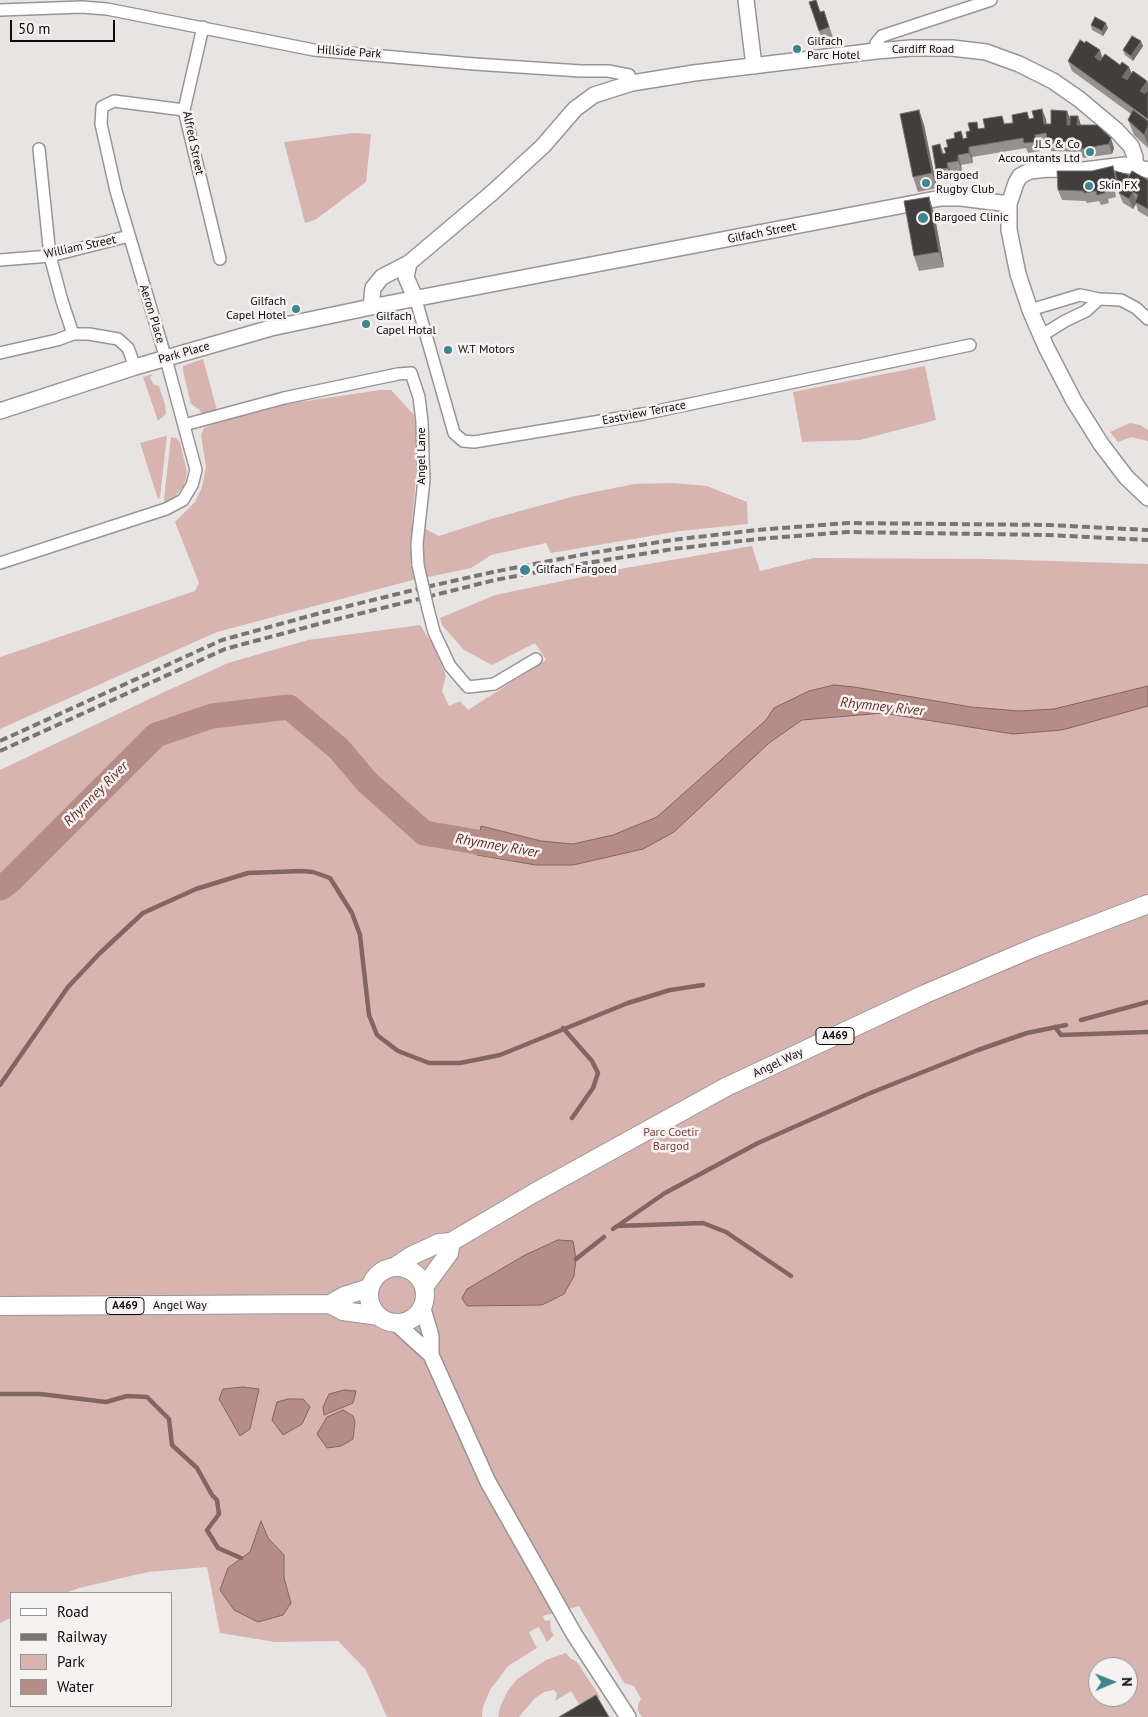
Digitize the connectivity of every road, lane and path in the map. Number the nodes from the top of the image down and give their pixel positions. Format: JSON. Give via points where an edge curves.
{"nodes":[{"id":1,"x":746,"y":0,"type":"edge"},
{"id":2,"x":991,"y":0,"type":"edge"},
{"id":3,"x":0,"y":10,"type":"edge"},
{"id":4,"x":203,"y":27,"type":"junction"},
{"id":5,"x":876,"y":51,"type":"junction"},
{"id":6,"x":754,"y":66,"type":"junction"},
{"id":7,"x":632,"y":83,"type":"junction"},
{"id":8,"x":184,"y":110,"type":"junction"},
{"id":9,"x":39,"y":149,"type":"dead end"},
{"id":10,"x":1142,"y":168,"type":"edge"},
{"id":11,"x":1009,"y":204,"type":"junction"},
{"id":12,"x":129,"y":236,"type":"junction"},
{"id":13,"x":50,"y":256,"type":"junction"},
{"id":14,"x":220,"y":259,"type":"dead end"},
{"id":15,"x":0,"y":260,"type":"edge"},
{"id":16,"x":408,"y":263,"type":"junction"},
{"id":17,"x":1099,"y":299,"type":"junction"},
{"id":18,"x":416,"y":300,"type":"junction"},
{"id":19,"x":370,"y":308,"type":"junction"},
{"id":20,"x":1030,"y":310,"type":"junction"},
{"id":21,"x":1148,"y":319,"type":"edge"},
{"id":22,"x":73,"y":334,"type":"junction"},
{"id":23,"x":1041,"y":336,"type":"junction"},
{"id":24,"x":970,"y":345,"type":"dead end"},
{"id":25,"x":0,"y":353,"type":"edge"},
{"id":26,"x":166,"y":359,"type":"junction"},
{"id":27,"x":135,"y":367,"type":"junction"},
{"id":28,"x":0,"y":411,"type":"edge"},
{"id":29,"x":184,"y":425,"type":"junction"},
{"id":30,"x":1148,"y":498,"type":"edge"},
{"id":31,"x":0,"y":563,"type":"edge"},
{"id":32,"x":536,"y":659,"type":"dead end"},
{"id":33,"x":1148,"y":904,"type":"edge"},
{"id":34,"x":451,"y":1242,"type":"junction"},
{"id":35,"x":396,"y":1266,"type":"junction"},
{"id":36,"x":424,"y":1287,"type":"junction"},
{"id":37,"x":369,"y":1288,"type":"junction"},
{"id":38,"x":330,"y":1304,"type":"junction"},
{"id":39,"x":0,"y":1306,"type":"edge"},
{"id":40,"x":422,"y":1306,"type":"junction"},
{"id":41,"x":378,"y":1316,"type":"junction"},
{"id":42,"x":396,"y":1323,"type":"junction"},
{"id":43,"x":431,"y":1355,"type":"junction"},
{"id":44,"x":628,"y":1717,"type":"edge"}],
"edges":[{"from":1,"to":6,"type":"street"},
{"from":2,"to":5,"type":"street","via":[[882,36],[876,43]]},
{"from":3,"to":4,"type":"street","name":"Hillside Park","via":[[107,9]]},
{"from":4,"to":7,"type":"street","name":"Hillside Park","via":[[314,50],[474,64],[608,71],[629,75]]},
{"from":4,"to":8,"type":"street","name":"Alfred Street"},
{"from":5,"to":6,"type":"street","name":"Cardiff Road"},
{"from":5,"to":10,"type":"street","name":"Cardiff Road","via":[[952,48],[1003,57],[1053,81],[1079,99],[1131,146]]},
{"from":6,"to":7,"type":"street","name":"Cardiff Road"},
{"from":7,"to":16,"type":"street","via":[[594,95],[575,109],[508,179]]},
{"from":8,"to":12,"type":"street","name":"Aeron Place","via":[[114,101],[102,107],[103,134]]},
{"from":8,"to":14,"type":"street","name":"Alfred Street"},
{"from":9,"to":13,"type":"street"},
{"from":10,"to":11,"type":"street","via":[[1125,165],[1030,171],[1020,176]]},
{"from":11,"to":18,"type":"street","name":"Gilfach Street","via":[[941,198]]},
{"from":11,"to":20,"type":"street","via":[[1009,230]]},
{"from":12,"to":13,"type":"street","name":"William Street"},
{"from":12,"to":26,"type":"street","name":"Aeron Place"},
{"from":13,"to":15,"type":"street","name":"William Street"},
{"from":13,"to":22,"type":"street"},
{"from":16,"to":18,"type":"street","via":[[406,277]]},
{"from":16,"to":19,"type":"street","via":[[382,277],[374,288]]},
{"from":17,"to":20,"type":"street","via":[[1080,295]]},
{"from":17,"to":21,"type":"street","via":[[1121,300]]},
{"from":17,"to":23,"type":"street","via":[[1086,311]]},
{"from":18,"to":19,"type":"street","name":"Gilfach Street"},
{"from":18,"to":24,"type":"street","name":"Eastview Terrace","via":[[454,433],[463,441],[474,442],[642,414]]},
{"from":19,"to":26,"type":"street","name":"Park Place","via":[[271,328]]},
{"from":20,"to":23,"type":"street"},
{"from":22,"to":25,"type":"street"},
{"from":22,"to":27,"type":"street","via":[[118,339],[128,348]]},
{"from":23,"to":30,"type":"street","via":[[1074,401],[1101,444],[1126,477]]},
{"from":26,"to":27,"type":"street","name":"Park Place"},
{"from":26,"to":29,"type":"street","name":"Aeron Place"},
{"from":27,"to":28,"type":"street","name":"Park Place"},
{"from":29,"to":31,"type":"street","name":"Aeron Place","via":[[196,470],[192,486],[183,500],[166,509]]},
{"from":29,"to":32,"type":"street","name":"Angel Lane","bridge":true,"via":[[284,398],[411,374],[419,397],[424,467],[418,565],[434,632],[450,666],[468,686],[494,684]]},
{"from":33,"to":34,"type":"main road","name":"Angel Way","number":"A469","via":[[925,994],[726,1087]]},
{"from":34,"to":35,"type":"main road","name":"Angel Way","number":"A469","via":[[439,1243]]},
{"from":34,"to":36,"type":"main road","via":[[449,1253]]},
{"from":35,"to":36,"type":"main road","via":[[413,1272]]},
{"from":35,"to":37,"type":"main road","number":"A469","via":[[379,1273]]},
{"from":36,"to":40,"type":"main road"},
{"from":37,"to":38,"type":"main road","name":"Angel Way","number":"A469"},
{"from":37,"to":41,"type":"main road","via":[[370,1303]]},
{"from":38,"to":39,"type":"main road","name":"Angel Way","number":"A469"},
{"from":38,"to":41,"type":"main road","name":"Angel Way","number":"A469","via":[[343,1311]]},
{"from":40,"to":42,"type":"main road","via":[[412,1318]]},
{"from":40,"to":43,"type":"street"},
{"from":41,"to":42,"type":"main road","number":"A469"},
{"from":42,"to":43,"type":"street"},
{"from":43,"to":44,"type":"street","via":[[488,1482],[574,1634]]}]}
